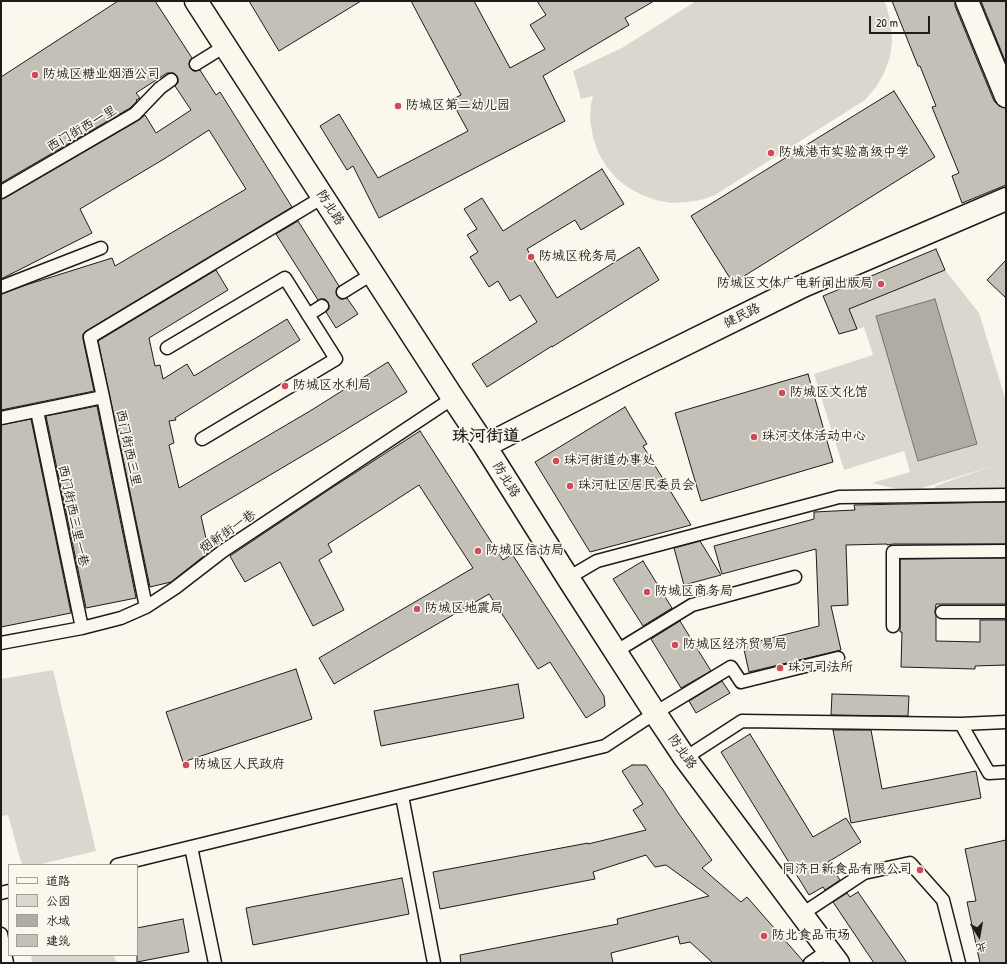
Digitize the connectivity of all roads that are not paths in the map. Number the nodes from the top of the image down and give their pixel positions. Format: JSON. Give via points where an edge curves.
{"nodes":[{"id":1,"x":196,"y":1,"type":"edge"},
{"id":2,"x":967,"y":1,"type":"edge"},
{"id":3,"x":225,"y":46,"type":"junction"},
{"id":4,"x":196,"y":64,"type":"dead end"},
{"id":5,"x":172,"y":80,"type":"dead end"},
{"id":6,"x":1006,"y":96,"type":"edge"},
{"id":7,"x":1,"y":192,"type":"edge"},
{"id":8,"x":323,"y":197,"type":"junction"},
{"id":9,"x":1006,"y":199,"type":"edge"},
{"id":10,"x":101,"y":248,"type":"dead end"},
{"id":11,"x":372,"y":274,"type":"junction"},
{"id":12,"x":1,"y":287,"type":"edge"},
{"id":13,"x":343,"y":292,"type":"dead end"},
{"id":14,"x":322,"y":306,"type":"dead end"},
{"id":15,"x":308,"y":315,"type":"junction"},
{"id":16,"x":167,"y":348,"type":"dead end"},
{"id":17,"x":103,"y":397,"type":"junction"},
{"id":18,"x":453,"y":398,"type":"junction"},
{"id":19,"x":37,"y":411,"type":"junction"},
{"id":20,"x":1,"y":418,"type":"edge"},
{"id":21,"x":202,"y":439,"type":"dead end"},
{"id":22,"x":485,"y":446,"type":"junction"},
{"id":23,"x":1006,"y":495,"type":"edge"},
{"id":24,"x":1006,"y":551,"type":"edge"},
{"id":25,"x":795,"y":577,"type":"dead end"},
{"id":26,"x":568,"y":578,"type":"junction"},
{"id":27,"x":146,"y":607,"type":"junction"},
{"id":28,"x":942,"y":612,"type":"dead end"},
{"id":29,"x":1006,"y":612,"type":"edge"},
{"id":30,"x":893,"y":626,"type":"dead end"},
{"id":31,"x":82,"y":628,"type":"junction"},
{"id":32,"x":1,"y":643,"type":"edge"},
{"id":33,"x":615,"y":652,"type":"junction"},
{"id":34,"x":838,"y":658,"type":"dead end"},
{"id":35,"x":655,"y":713,"type":"junction"},
{"id":36,"x":1006,"y":722,"type":"edge"},
{"id":37,"x":961,"y":724,"type":"junction"},
{"id":38,"x":685,"y":758,"type":"junction"},
{"id":39,"x":1006,"y":772,"type":"edge"},
{"id":40,"x":402,"y":796,"type":"junction"},
{"id":41,"x":191,"y":847,"type":"junction"},
{"id":42,"x":121,"y":864,"type":"edge"},
{"id":43,"x":802,"y":914,"type":"junction"},
{"id":44,"x":1,"y":934,"type":"edge"},
{"id":45,"x":834,"y":957,"type":"edge"},
{"id":46,"x":7,"y":963,"type":"edge"},
{"id":47,"x":215,"y":963,"type":"edge"},
{"id":48,"x":434,"y":963,"type":"edge"},
{"id":49,"x":810,"y":963,"type":"edge"},
{"id":50,"x":959,"y":963,"type":"edge"}],
"edges":[{"from":1,"to":3,"type":"street","name":"防北路"},
{"from":2,"to":6,"type":"street"},
{"from":3,"to":4,"type":"lane"},
{"from":3,"to":8,"type":"street","name":"防北路"},
{"from":5,"to":7,"type":"lane","name":"西门街西一里","via":[[160,88],[135,114]]},
{"from":8,"to":11,"type":"street","name":"防北路"},
{"from":8,"to":17,"type":"lane","via":[[90,338]]},
{"from":9,"to":22,"type":"street","name":"健民路","via":[[803,286]]},
{"from":10,"to":12,"type":"lane"},
{"from":11,"to":13,"type":"lane"},
{"from":11,"to":18,"type":"street","name":"防北路"},
{"from":14,"to":15,"type":"lane"},
{"from":15,"to":16,"type":"lane","via":[[285,278]]},
{"from":15,"to":21,"type":"lane","via":[[336,359]]},
{"from":17,"to":19,"type":"lane","name":"西门街西三里"},
{"from":17,"to":27,"type":"lane","name":"西门街西三里"},
{"from":18,"to":22,"type":"street","name":"防北路"},
{"from":18,"to":27,"type":"lane","name":"烟新街一巷","via":[[223,551]]},
{"from":19,"to":20,"type":"lane","name":"西门街西三里"},
{"from":19,"to":31,"type":"lane","name":"西门街西三里一巷"},
{"from":22,"to":26,"type":"street","name":"防北路"},
{"from":23,"to":26,"type":"lane","via":[[838,497],[597,561]]},
{"from":24,"to":30,"type":"lane","via":[[892,552]]},
{"from":25,"to":33,"type":"lane","via":[[692,605]]},
{"from":26,"to":33,"type":"street","name":"防北路"},
{"from":27,"to":31,"type":"lane","name":"烟新街一巷","via":[[120,618]]},
{"from":28,"to":29,"type":"lane"},
{"from":31,"to":32,"type":"lane","name":"烟新街一巷"},
{"from":33,"to":35,"type":"street","name":"防北路"},
{"from":34,"to":35,"type":"lane","via":[[741,682],[731,667]]},
{"from":35,"to":38,"type":"street","name":"防北路"},
{"from":35,"to":40,"type":"lane","via":[[605,746]]},
{"from":36,"to":37,"type":"lane"},
{"from":37,"to":38,"type":"lane","via":[[742,721]]},
{"from":37,"to":39,"type":"lane","via":[[989,773]]},
{"from":38,"to":43,"type":"street","name":"防北路"},
{"from":40,"to":41,"type":"lane"},
{"from":40,"to":48,"type":"lane"},
{"from":41,"to":42,"type":"lane"},
{"from":41,"to":47,"type":"lane"},
{"from":43,"to":45,"type":"street","name":"防北路"},
{"from":43,"to":50,"type":"lane","via":[[864,873],[910,863],[943,900]]},
{"from":44,"to":46,"type":"lane"},
{"from":45,"to":49,"type":"lane"}]}
